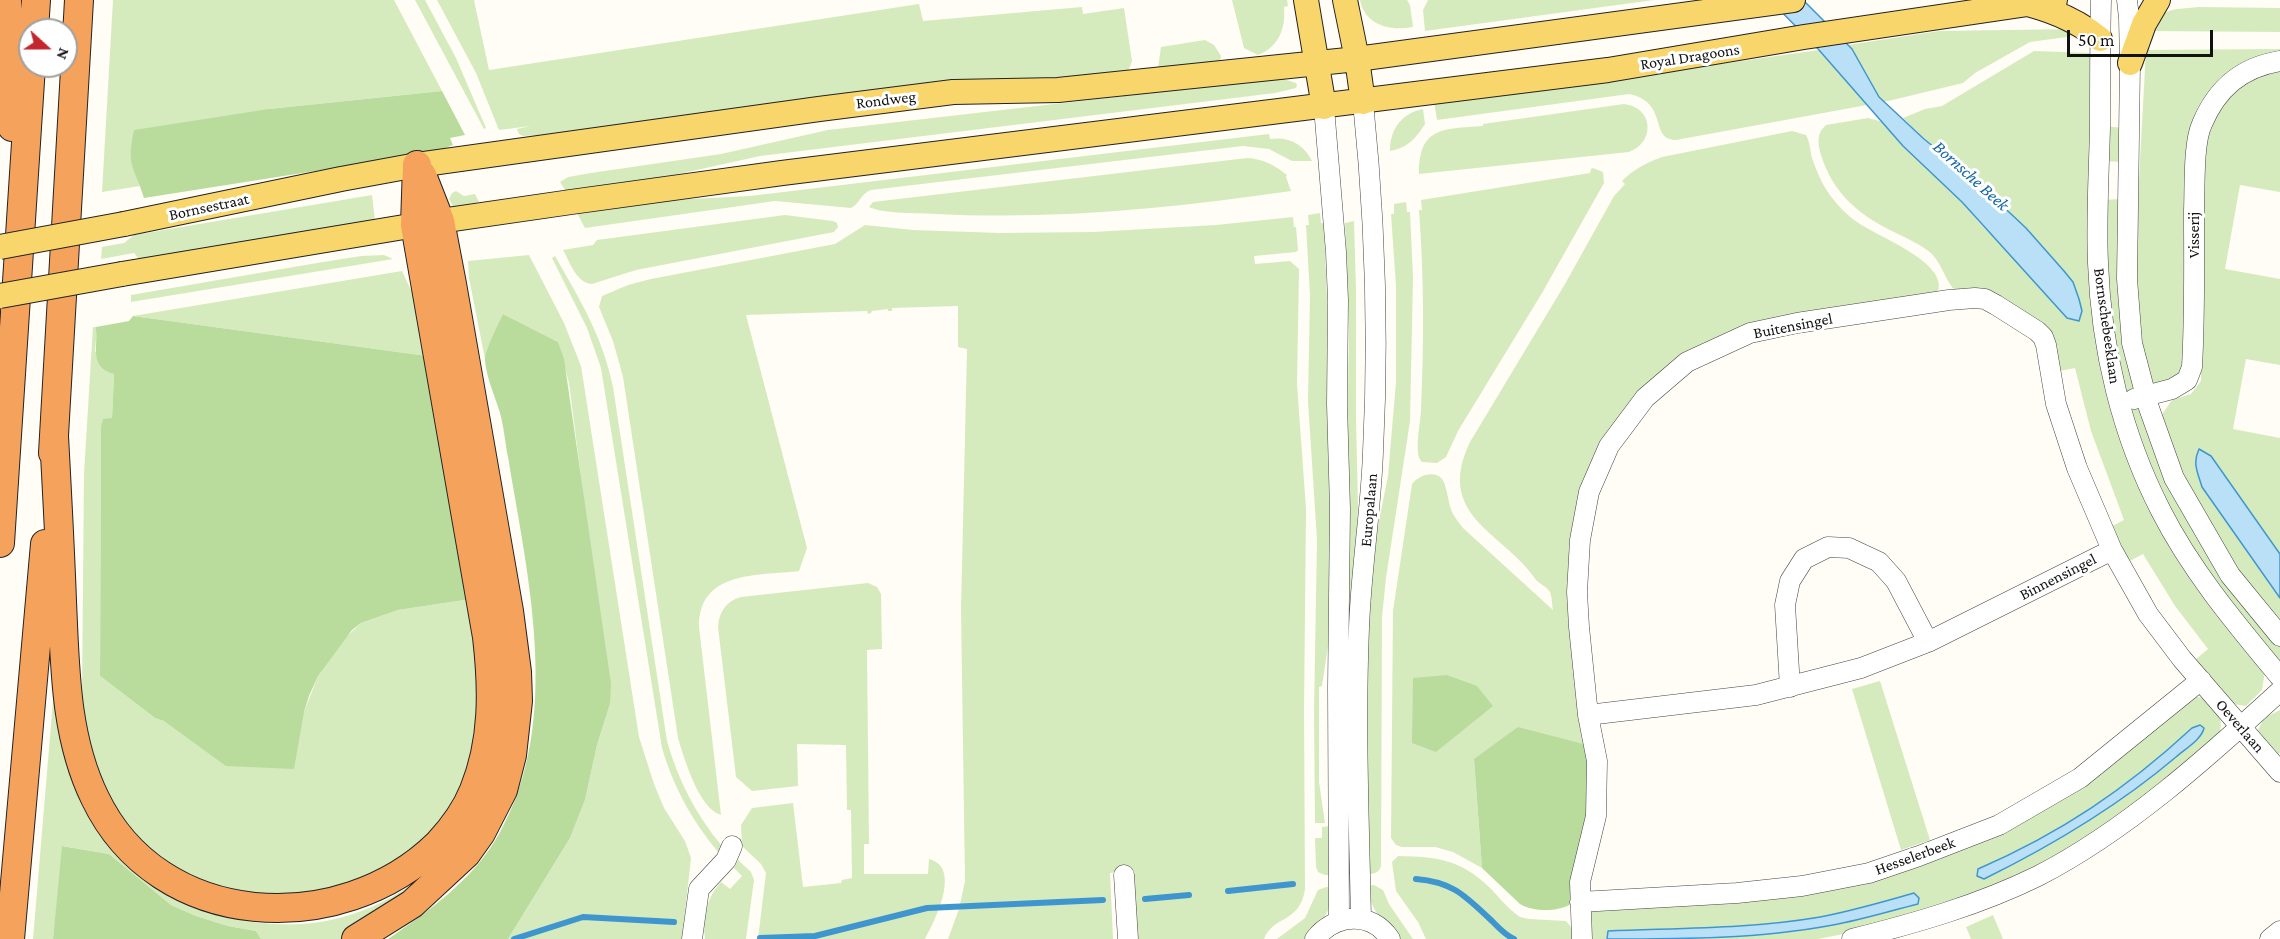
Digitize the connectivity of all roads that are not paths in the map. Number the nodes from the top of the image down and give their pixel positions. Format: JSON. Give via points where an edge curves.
{"nodes":[{"id":1,"x":8,"y":0,"type":"edge"},
{"id":2,"x":36,"y":0,"type":"edge"},
{"id":3,"x":79,"y":0,"type":"edge"},
{"id":4,"x":1306,"y":0,"type":"edge"},
{"id":5,"x":1345,"y":0,"type":"edge"},
{"id":6,"x":2055,"y":0,"type":"edge"},
{"id":7,"x":2101,"y":0,"type":"edge"},
{"id":8,"x":2127,"y":0,"type":"edge"},
{"id":9,"x":2158,"y":0,"type":"edge"},
{"id":10,"x":1782,"y":2,"type":"edge"},
{"id":11,"x":2025,"y":4,"type":"junction"},
{"id":12,"x":35,"y":18,"type":"edge"},
{"id":13,"x":2100,"y":39,"type":"junction"},
{"id":14,"x":1357,"y":59,"type":"junction"},
{"id":15,"x":2280,"y":61,"type":"edge"},
{"id":16,"x":1318,"y":63,"type":"junction"},
{"id":17,"x":2130,"y":63,"type":"junction"},
{"id":18,"x":30,"y":78,"type":"edge"},
{"id":19,"x":1363,"y":102,"type":"junction"},
{"id":20,"x":1324,"y":107,"type":"junction"},
{"id":21,"x":417,"y":165,"type":"junction"},
{"id":22,"x":427,"y":223,"type":"junction"},
{"id":23,"x":10,"y":241,"type":"edge"},
{"id":24,"x":0,"y":296,"type":"edge"},
{"id":25,"x":2145,"y":396,"type":"junction"},
{"id":26,"x":2119,"y":402,"type":"junction"},
{"id":27,"x":54,"y":436,"type":"junction"},
{"id":28,"x":0,"y":543,"type":"edge"},
{"id":29,"x":2112,"y":550,"type":"junction"},
{"id":30,"x":2280,"y":636,"type":"edge"},
{"id":31,"x":1928,"y":642,"type":"junction"},
{"id":32,"x":2280,"y":677,"type":"edge"},
{"id":33,"x":2201,"y":680,"type":"junction"},
{"id":34,"x":1790,"y":687,"type":"junction"},
{"id":35,"x":2280,"y":691,"type":"edge"},
{"id":36,"x":1588,"y":715,"type":"junction"},
{"id":37,"x":2240,"y":726,"type":"junction"},
{"id":38,"x":2280,"y":772,"type":"edge"},
{"id":39,"x":732,"y":846,"type":"dead end"},
{"id":40,"x":1124,"y":875,"type":"dead end"},
{"id":41,"x":1580,"y":908,"type":"junction"},
{"id":42,"x":1361,"y":919,"type":"junction"},
{"id":43,"x":1339,"y":921,"type":"junction"},
{"id":44,"x":2280,"y":931,"type":"edge"},
{"id":45,"x":10,"y":939,"type":"edge"},
{"id":46,"x":356,"y":939,"type":"edge"},
{"id":47,"x":692,"y":939,"type":"edge"},
{"id":48,"x":1128,"y":939,"type":"edge"},
{"id":49,"x":1315,"y":939,"type":"edge"},
{"id":50,"x":1390,"y":939,"type":"edge"},
{"id":51,"x":1582,"y":939,"type":"edge"},
{"id":52,"x":1852,"y":939,"type":"edge"},
{"id":53,"x":2271,"y":939,"type":"edge"}],
"edges":[{"from":1,"to":23,"type":"highway"},
{"from":2,"to":12,"type":"highway"},
{"from":3,"to":27,"type":"highway"},
{"from":4,"to":16,"type":"main road"},
{"from":5,"to":14,"type":"main road"},
{"from":6,"to":11,"type":"main road","name":"Royal Dragoons"},
{"from":7,"to":13,"type":"street","name":"Bornschebeeklaan"},
{"from":8,"to":17,"type":"street","name":"Bornschebeeklaan"},
{"from":9,"to":17,"type":"main road","via":[[2144,24]]},
{"from":10,"to":14,"type":"main road"},
{"from":11,"to":13,"type":"main road","via":[[2074,21]]},
{"from":11,"to":19,"type":"main road","name":"Royal Dragoons","via":[[1608,70]]},
{"from":13,"to":26,"type":"street","name":"Bornschebeeklaan","via":[[2098,264],[2106,343]]},
{"from":14,"to":16,"type":"main road","name":"Rondweg"},
{"from":14,"to":19,"type":"main road"},
{"from":15,"to":25,"type":"street","name":"Visserij","via":[[2261,64],[2233,80],[2219,93],[2200,126],[2195,172],[2193,367],[2187,380],[2172,389]]},
{"from":16,"to":20,"type":"main road"},
{"from":16,"to":21,"type":"main road","name":"Rondweg","via":[[1058,90],[952,92]]},
{"from":17,"to":25,"type":"street","name":"Bornschebeeklaan","via":[[2127,279],[2132,343]]},
{"from":18,"to":23,"type":"highway"},
{"from":19,"to":20,"type":"main road","name":"Royal Dragoons"},
{"from":19,"to":42,"type":"street","name":"Europalaan","via":[[1376,273],[1376,344],[1372,474],[1359,632],[1357,802]]},
{"from":20,"to":22,"type":"main road","via":[[782,173]]},
{"from":20,"to":43,"type":"street","name":"Europalaan","via":[[1338,300]]},
{"from":21,"to":22,"type":"highway"},
{"from":21,"to":23,"type":"main road","name":"Bornsestraat","bridge":true,"via":[[124,224]]},
{"from":22,"to":24,"type":"main road","bridge":true},
{"from":22,"to":27,"type":"highway","via":[[487,637],[492,708],[487,746],[474,790],[455,825],[424,861],[400,880],[364,900],[331,911],[268,916],[227,909],[163,879],[137,858],[113,829],[94,798],[72,727],[65,670]]},
{"from":22,"to":46,"type":"highway","via":[[509,611],[518,701],[512,755],[503,789],[482,833],[466,854],[412,904]]},
{"from":23,"to":28,"type":"highway"},
{"from":25,"to":26,"type":"street","name":"Visserij"},
{"from":25,"to":30,"type":"street","name":"Bornschebeeklaan","via":[[2174,478],[2202,530],[2229,575]]},
{"from":26,"to":32,"type":"street","name":"Bornschebeeklaan","via":[[2137,457],[2178,541],[2210,589]]},
{"from":27,"to":45,"type":"highway"},
{"from":29,"to":31,"type":"street","name":"Binnensingel"},
{"from":29,"to":33,"type":"street","name":"Binnensingel","via":[[2148,614]]},
{"from":29,"to":36,"type":"street","name":"Buitensingel","via":[[2073,458],[2056,404],[2043,337],[1996,305],[1985,299],[1949,300],[1750,333],[1687,362],[1645,398],[1609,446],[1589,492],[1580,540],[1577,592]]},
{"from":31,"to":34,"type":"street","name":"Binnensingel","via":[[1861,668]]},
{"from":31,"to":34,"type":"street","via":[[1896,581],[1879,562],[1850,548],[1828,547],[1804,559],[1790,581],[1785,605]]},
{"from":33,"to":37,"type":"street","name":"Oeverlaan"},
{"from":33,"to":41,"type":"street","name":"Hesselerbeek","via":[[2080,778],[1999,825],[1919,856],[1869,873],[1802,886]]},
{"from":34,"to":36,"type":"street","name":"Binnensingel","via":[[1756,695]]},
{"from":35,"to":37,"type":"street"},
{"from":36,"to":41,"type":"street","name":"Buitensingel","via":[[1597,761],[1596,816],[1580,882]]},
{"from":37,"to":38,"type":"street","name":"Oeverlaan"},
{"from":37,"to":52,"type":"street","via":[[2157,799],[2038,875],[1953,910]]},
{"from":39,"to":47,"type":"street","via":[[726,860],[699,889]]},
{"from":40,"to":48,"type":"street"},
{"from":41,"to":51,"type":"street","name":"Buitensingel"},
{"from":42,"to":43,"type":"street"},
{"from":42,"to":50,"type":"street","via":[[1379,927]]},
{"from":43,"to":49,"type":"street"},
{"from":44,"to":53,"type":"street"}]}
